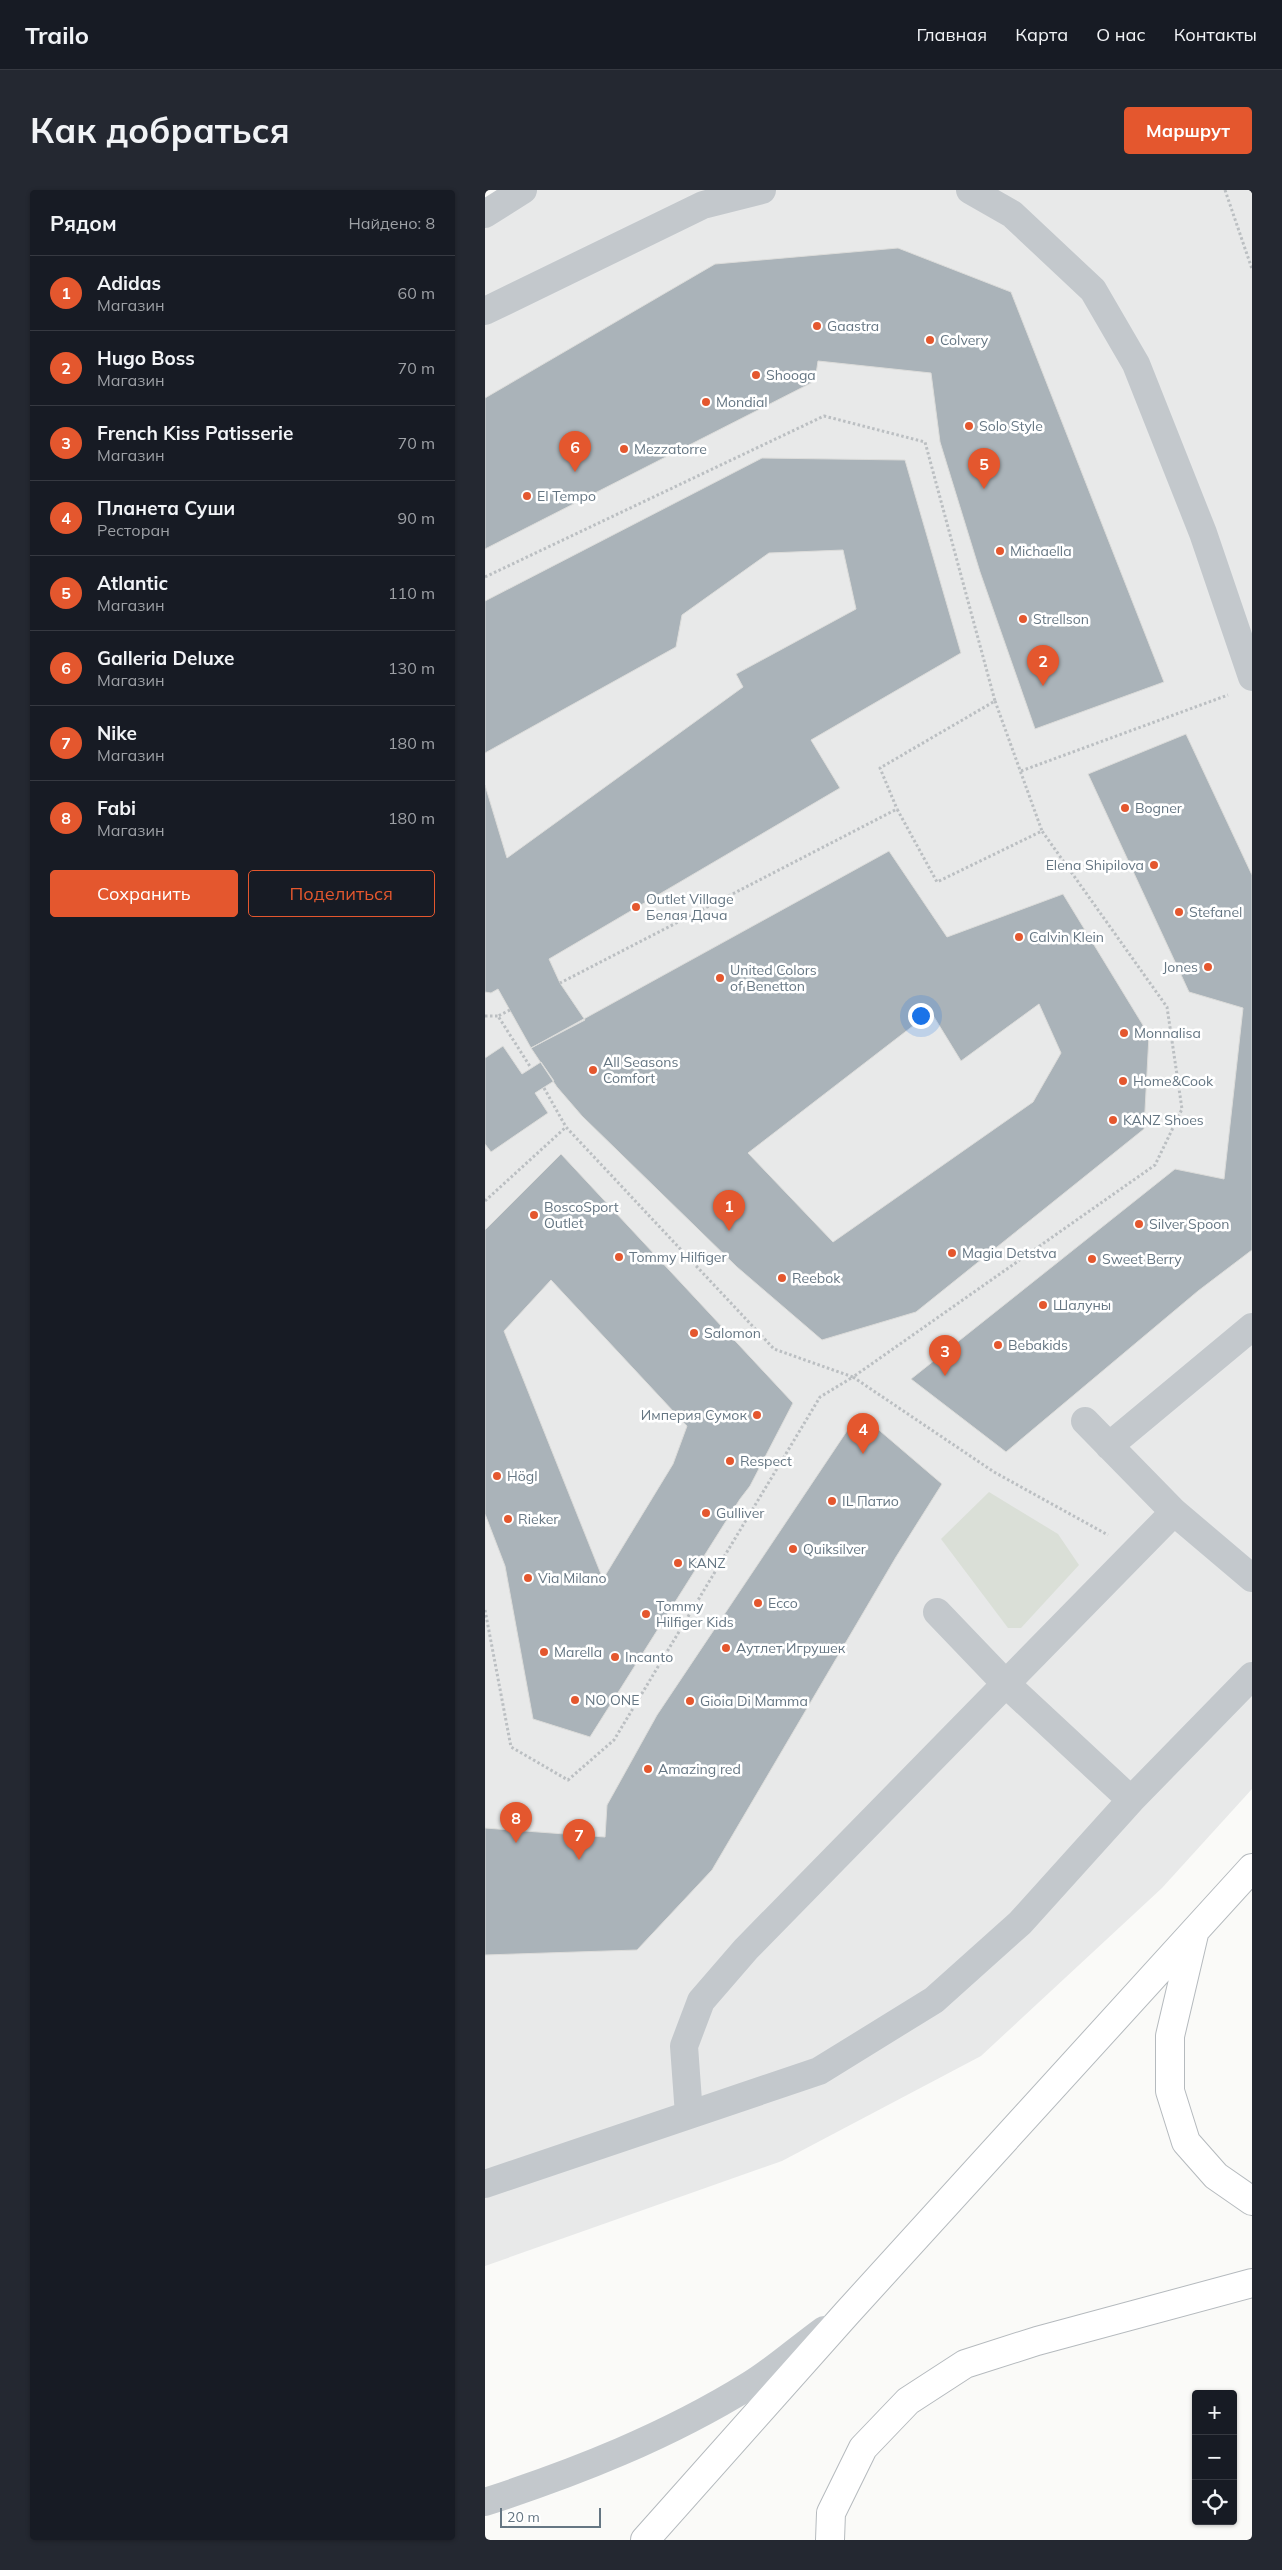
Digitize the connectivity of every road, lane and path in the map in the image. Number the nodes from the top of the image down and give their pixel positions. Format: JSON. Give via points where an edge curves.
{"nodes":[{"id":1,"x":523,"y":190,"type":"edge"},
{"id":2,"x":763,"y":190,"type":"edge"},
{"id":3,"x":970,"y":190,"type":"edge"},
{"id":4,"x":1225,"y":190,"type":"edge"},
{"id":5,"x":485,"y":214,"type":"edge"},
{"id":6,"x":1252,"y":269,"type":"edge"},
{"id":7,"x":485,"y":310,"type":"edge"},
{"id":8,"x":485,"y":577,"type":"edge"},
{"id":9,"x":1252,"y":677,"type":"edge"},
{"id":10,"x":1215,"y":700,"type":"dead end"},
{"id":11,"x":995,"y":701,"type":"junction"},
{"id":12,"x":1021,"y":771,"type":"junction"},
{"id":13,"x":897,"y":809,"type":"junction"},
{"id":14,"x":1042,"y":831,"type":"junction"},
{"id":15,"x":560,"y":983,"type":"dead end"},
{"id":16,"x":510,"y":1010,"type":"dead end"},
{"id":17,"x":485,"y":1016,"type":"edge"},
{"id":18,"x":498,"y":1016,"type":"junction"},
{"id":19,"x":531,"y":1068,"type":"dead end"},
{"id":20,"x":544,"y":1088,"type":"dead end"},
{"id":21,"x":566,"y":1127,"type":"junction"},
{"id":22,"x":485,"y":1201,"type":"edge"},
{"id":23,"x":1252,"y":1327,"type":"edge"},
{"id":24,"x":853,"y":1377,"type":"junction"},
{"id":25,"x":1085,"y":1421,"type":"dead end"},
{"id":26,"x":1109,"y":1446,"type":"junction"},
{"id":27,"x":1174,"y":1512,"type":"junction"},
{"id":28,"x":1113,"y":1538,"type":"dead end"},
{"id":29,"x":1252,"y":1578,"type":"edge"},
{"id":30,"x":485,"y":1610,"type":"edge"},
{"id":31,"x":937,"y":1612,"type":"dead end"},
{"id":32,"x":1252,"y":1676,"type":"edge"},
{"id":33,"x":1005,"y":1683,"type":"junction"},
{"id":34,"x":1131,"y":1800,"type":"junction"},
{"id":35,"x":1252,"y":1868,"type":"edge"},
{"id":36,"x":1194,"y":1933,"type":"junction"},
{"id":37,"x":689,"y":2115,"type":"junction"},
{"id":38,"x":485,"y":2184,"type":"edge"},
{"id":39,"x":1252,"y":2201,"type":"edge"},
{"id":40,"x":1252,"y":2283,"type":"edge"},
{"id":41,"x":847,"y":2313,"type":"junction"},
{"id":42,"x":525,"y":2489,"type":"junction"},
{"id":43,"x":485,"y":2502,"type":"edge"},
{"id":44,"x":485,"y":2514,"type":"edge"},
{"id":45,"x":645,"y":2540,"type":"edge"},
{"id":46,"x":829,"y":2540,"type":"edge"}],
"edges":[{"from":1,"to":5,"type":"street"},
{"from":2,"to":7,"type":"street","via":[[703,205]]},
{"from":3,"to":9,"type":"street","via":[[1012,214],[1093,290],[1136,364],[1203,533]]},
{"from":4,"to":6,"type":"path"},
{"from":8,"to":11,"type":"path","via":[[824,416],[925,442]]},
{"from":10,"to":12,"type":"path"},
{"from":11,"to":12,"type":"path"},
{"from":11,"to":13,"type":"path","via":[[880,768]]},
{"from":12,"to":14,"type":"path"},
{"from":13,"to":14,"type":"path","via":[[937,882]]},
{"from":13,"to":15,"type":"path"},
{"from":14,"to":24,"type":"path","via":[[1167,1007],[1182,1109],[1155,1165]]},
{"from":16,"to":18,"type":"path"},
{"from":17,"to":18,"type":"path"},
{"from":18,"to":19,"type":"path"},
{"from":20,"to":21,"type":"path"},
{"from":21,"to":22,"type":"path"},
{"from":21,"to":24,"type":"path","via":[[774,1349]]},
{"from":23,"to":26,"type":"street"},
{"from":24,"to":28,"type":"path","via":[[994,1472]]},
{"from":24,"to":30,"type":"path","via":[[820,1397],[615,1740],[568,1780],[511,1747]]},
{"from":25,"to":26,"type":"street"},
{"from":26,"to":27,"type":"street"},
{"from":27,"to":29,"type":"street"},
{"from":27,"to":33,"type":"street"},
{"from":31,"to":33,"type":"street"},
{"from":32,"to":34,"type":"street"},
{"from":33,"to":34,"type":"street"},
{"from":33,"to":37,"type":"street","via":[[746,1949],[701,2002],[684,2046]]},
{"from":34,"to":37,"type":"street","via":[[1020,1923],[934,2000],[819,2070]]},
{"from":35,"to":36,"type":"main road"},
{"from":36,"to":39,"type":"main road","via":[[1170,2036],[1170,2091],[1186,2142],[1216,2176]]},
{"from":36,"to":41,"type":"main road"},
{"from":37,"to":38,"type":"street"},
{"from":40,"to":46,"type":"main road","via":[[1037,2341],[965,2364],[908,2401],[863,2448],[831,2513]]},
{"from":41,"to":42,"type":"street","via":[[751,2384],[653,2438]]},
{"from":41,"to":45,"type":"main road"},
{"from":42,"to":43,"type":"street"},
{"from":42,"to":44,"type":"street"}]}
